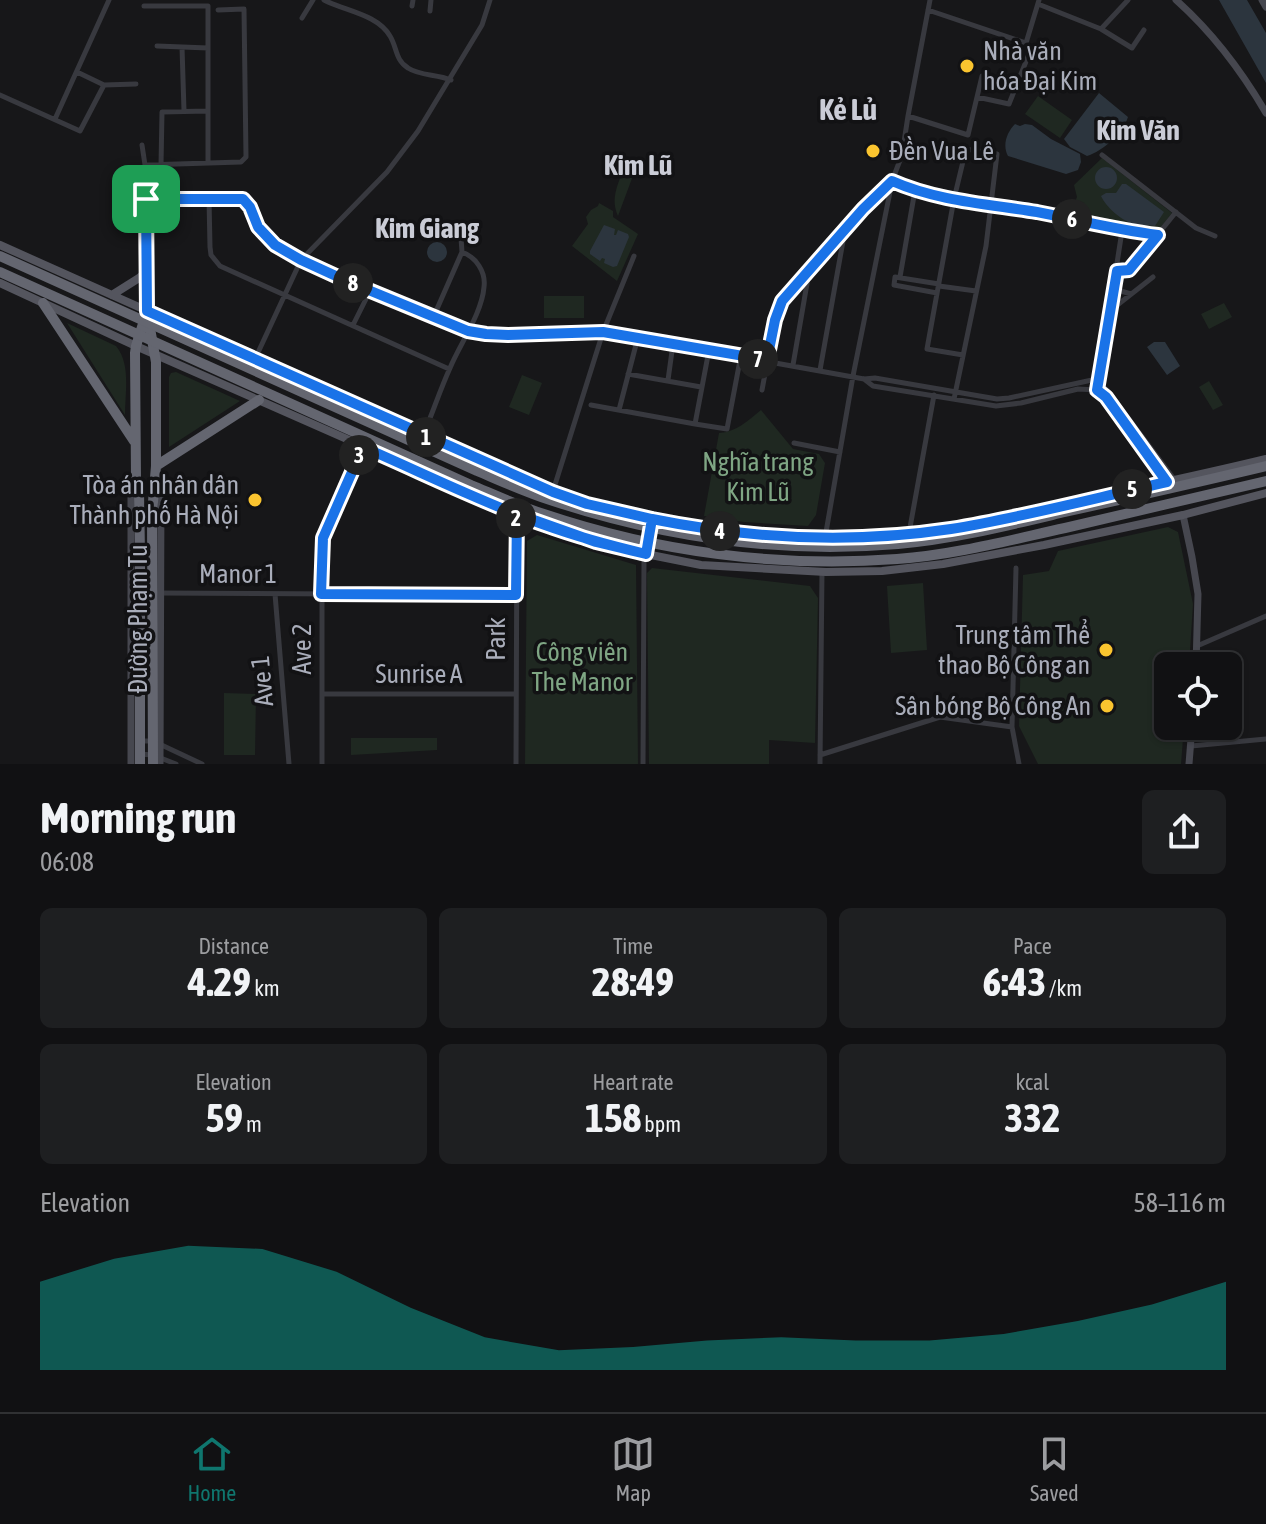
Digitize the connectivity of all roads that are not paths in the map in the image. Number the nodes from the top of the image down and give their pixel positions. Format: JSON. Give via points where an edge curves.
{"nodes":[{"id":1,"x":109,"y":0,"type":"edge"},
{"id":2,"x":313,"y":0,"type":"edge"},
{"id":3,"x":324,"y":0,"type":"edge"},
{"id":4,"x":431,"y":0,"type":"edge"},
{"id":5,"x":490,"y":0,"type":"edge"},
{"id":6,"x":930,"y":0,"type":"edge"},
{"id":7,"x":1128,"y":0,"type":"edge"},
{"id":8,"x":1176,"y":0,"type":"edge"},
{"id":9,"x":1262,"y":0,"type":"edge"},
{"id":10,"x":1038,"y":2,"type":"edge"},
{"id":11,"x":144,"y":6,"type":"dead end"},
{"id":12,"x":1266,"y":6,"type":"edge"},
{"id":13,"x":218,"y":10,"type":"dead end"},
{"id":14,"x":928,"y":10,"type":"junction"},
{"id":15,"x":430,"y":11,"type":"dead end"},
{"id":16,"x":302,"y":18,"type":"dead end"},
{"id":17,"x":1101,"y":29,"type":"junction"},
{"id":18,"x":1144,"y":30,"type":"dead end"},
{"id":19,"x":1026,"y":43,"type":"junction"},
{"id":20,"x":157,"y":46,"type":"dead end"},
{"id":21,"x":182,"y":47,"type":"junction"},
{"id":22,"x":208,"y":48,"type":"junction"},
{"id":23,"x":77,"y":72,"type":"junction"},
{"id":24,"x":982,"y":76,"type":"dead end"},
{"id":25,"x":451,"y":80,"type":"junction"},
{"id":26,"x":136,"y":84,"type":"dead end"},
{"id":27,"x":104,"y":85,"type":"junction"},
{"id":28,"x":0,"y":95,"type":"edge"},
{"id":29,"x":977,"y":97,"type":"junction"},
{"id":30,"x":184,"y":111,"type":"junction"},
{"id":31,"x":207,"y":111,"type":"junction"},
{"id":32,"x":1266,"y":113,"type":"edge"},
{"id":33,"x":908,"y":116,"type":"junction"},
{"id":34,"x":55,"y":120,"type":"junction"},
{"id":35,"x":142,"y":145,"type":"dead end"},
{"id":36,"x":1102,"y":155,"type":"dead end"},
{"id":37,"x":208,"y":163,"type":"junction"},
{"id":38,"x":145,"y":165,"type":"junction"},
{"id":39,"x":161,"y":165,"type":"junction"},
{"id":40,"x":892,"y":181,"type":"junction"},
{"id":41,"x":915,"y":190,"type":"junction"},
{"id":42,"x":146,"y":199,"type":"junction"},
{"id":43,"x":209,"y":199,"type":"junction"},
{"id":44,"x":954,"y":199,"type":"junction"},
{"id":45,"x":992,"y":206,"type":"junction"},
{"id":46,"x":1176,"y":212,"type":"junction"},
{"id":47,"x":845,"y":229,"type":"junction"},
{"id":48,"x":1122,"y":231,"type":"junction"},
{"id":49,"x":1158,"y":235,"type":"junction"},
{"id":50,"x":1215,"y":236,"type":"dead end"},
{"id":51,"x":461,"y":238,"type":"dead end"},
{"id":52,"x":0,"y":245,"type":"edge"},
{"id":53,"x":462,"y":252,"type":"junction"},
{"id":54,"x":0,"y":256,"type":"edge"},
{"id":55,"x":634,"y":256,"type":"dead end"},
{"id":56,"x":301,"y":260,"type":"junction"},
{"id":57,"x":810,"y":270,"type":"junction"},
{"id":58,"x":147,"y":271,"type":"junction"},
{"id":59,"x":1117,"y":271,"type":"junction"},
{"id":60,"x":0,"y":272,"type":"edge"},
{"id":61,"x":900,"y":277,"type":"junction"},
{"id":62,"x":1153,"y":277,"type":"dead end"},
{"id":63,"x":916,"y":280,"type":"junction"},
{"id":64,"x":0,"y":283,"type":"edge"},
{"id":65,"x":939,"y":285,"type":"junction"},
{"id":66,"x":914,"y":289,"type":"junction"},
{"id":67,"x":1114,"y":289,"type":"junction"},
{"id":68,"x":370,"y":291,"type":"junction"},
{"id":69,"x":976,"y":291,"type":"junction"},
{"id":70,"x":937,"y":293,"type":"junction"},
{"id":71,"x":1131,"y":294,"type":"junction"},
{"id":72,"x":112,"y":295,"type":"junction"},
{"id":73,"x":284,"y":295,"type":"junction"},
{"id":74,"x":43,"y":303,"type":"junction"},
{"id":75,"x":147,"y":311,"type":"junction"},
{"id":76,"x":1110,"y":311,"type":"junction"},
{"id":77,"x":433,"y":318,"type":"junction"},
{"id":78,"x":353,"y":325,"type":"junction"},
{"id":79,"x":468,"y":331,"type":"junction"},
{"id":80,"x":603,"y":332,"type":"junction"},
{"id":81,"x":638,"y":337,"type":"junction"},
{"id":82,"x":673,"y":344,"type":"junction"},
{"id":83,"x":136,"y":346,"type":"junction"},
{"id":84,"x":709,"y":350,"type":"junction"},
{"id":85,"x":156,"y":354,"type":"junction"},
{"id":86,"x":741,"y":355,"type":"junction"},
{"id":87,"x":963,"y":355,"type":"junction"},
{"id":88,"x":255,"y":359,"type":"junction"},
{"id":89,"x":767,"y":360,"type":"junction"},
{"id":90,"x":793,"y":365,"type":"junction"},
{"id":91,"x":449,"y":369,"type":"junction"},
{"id":92,"x":820,"y":371,"type":"junction"},
{"id":93,"x":628,"y":374,"type":"junction"},
{"id":94,"x":853,"y":376,"type":"junction"},
{"id":95,"x":875,"y":378,"type":"junction"},
{"id":96,"x":864,"y":379,"type":"junction"},
{"id":97,"x":668,"y":380,"type":"junction"},
{"id":98,"x":1098,"y":382,"type":"junction"},
{"id":99,"x":873,"y":386,"type":"junction"},
{"id":100,"x":701,"y":387,"type":"junction"},
{"id":101,"x":762,"y":390,"type":"dead end"},
{"id":102,"x":1097,"y":390,"type":"junction"},
{"id":103,"x":934,"y":395,"type":"junction"},
{"id":104,"x":954,"y":396,"type":"junction"},
{"id":105,"x":1020,"y":399,"type":"junction"},
{"id":106,"x":259,"y":400,"type":"junction"},
{"id":107,"x":591,"y":405,"type":"dead end"},
{"id":108,"x":619,"y":410,"type":"junction"},
{"id":109,"x":1125,"y":419,"type":"junction"},
{"id":110,"x":695,"y":424,"type":"junction"},
{"id":111,"x":423,"y":435,"type":"junction"},
{"id":112,"x":794,"y":443,"type":"dead end"},
{"id":113,"x":136,"y":444,"type":"junction"},
{"id":114,"x":363,"y":447,"type":"junction"},
{"id":115,"x":840,"y":452,"type":"junction"},
{"id":116,"x":1263,"y":462,"type":"edge"},
{"id":117,"x":156,"y":471,"type":"junction"},
{"id":118,"x":1266,"y":474,"type":"edge"},
{"id":119,"x":1171,"y":481,"type":"junction"},
{"id":120,"x":1266,"y":481,"type":"edge"},
{"id":121,"x":553,"y":492,"type":"junction"},
{"id":122,"x":1266,"y":493,"type":"edge"},
{"id":123,"x":517,"y":514,"type":"junction"},
{"id":124,"x":1183,"y":515,"type":"junction"},
{"id":125,"x":652,"y":519,"type":"junction"},
{"id":126,"x":909,"y":534,"type":"junction"},
{"id":127,"x":825,"y":539,"type":"junction"},
{"id":128,"x":646,"y":554,"type":"junction"},
{"id":129,"x":1016,"y":568,"type":"dead end"},
{"id":130,"x":822,"y":571,"type":"junction"},
{"id":131,"x":135,"y":594,"type":"junction"},
{"id":132,"x":156,"y":594,"type":"junction"},
{"id":133,"x":275,"y":594,"type":"junction"},
{"id":134,"x":321,"y":594,"type":"junction"},
{"id":135,"x":516,"y":595,"type":"junction"},
{"id":136,"x":1266,"y":616,"type":"edge"},
{"id":137,"x":1197,"y":646,"type":"junction"},
{"id":138,"x":1197,"y":652,"type":"edge"},
{"id":139,"x":322,"y":694,"type":"junction"},
{"id":140,"x":516,"y":694,"type":"junction"},
{"id":141,"x":1012,"y":727,"type":"junction"},
{"id":142,"x":1266,"y":739,"type":"edge"},
{"id":143,"x":1191,"y":740,"type":"edge"},
{"id":144,"x":136,"y":742,"type":"junction"},
{"id":145,"x":156,"y":743,"type":"junction"},
{"id":146,"x":1191,"y":746,"type":"junction"},
{"id":147,"x":820,"y":755,"type":"junction"},
{"id":148,"x":136,"y":759,"type":"edge"},
{"id":149,"x":156,"y":760,"type":"edge"},
{"id":150,"x":176,"y":764,"type":"edge"},
{"id":151,"x":202,"y":764,"type":"edge"},
{"id":152,"x":289,"y":764,"type":"edge"},
{"id":153,"x":322,"y":764,"type":"edge"},
{"id":154,"x":516,"y":764,"type":"edge"},
{"id":155,"x":643,"y":764,"type":"edge"},
{"id":156,"x":820,"y":764,"type":"edge"},
{"id":157,"x":1021,"y":764,"type":"edge"},
{"id":158,"x":1189,"y":764,"type":"edge"}],
"edges":[{"from":1,"to":23,"type":"street"},
{"from":2,"to":16,"type":"street"},
{"from":3,"to":25,"type":"street","via":[[377,23],[407,67]]},
{"from":4,"to":15,"type":"street"},
{"from":5,"to":25,"type":"street"},
{"from":6,"to":14,"type":"street"},
{"from":7,"to":17,"type":"street"},
{"from":8,"to":32,"type":"main road","via":[[1223,48]]},
{"from":9,"to":12,"type":"main road"},
{"from":10,"to":17,"type":"street"},
{"from":10,"to":19,"type":"street"},
{"from":11,"to":22,"type":"street","via":[[208,6]]},
{"from":13,"to":37,"type":"street","via":[[244,9],[247,152],[241,162]]},
{"from":14,"to":19,"type":"street"},
{"from":14,"to":33,"type":"street"},
{"from":17,"to":18,"type":"street","via":[[1132,48]]},
{"from":19,"to":29,"type":"street","via":[[1031,49],[1009,104]]},
{"from":20,"to":21,"type":"street"},
{"from":21,"to":22,"type":"street"},
{"from":21,"to":30,"type":"street"},
{"from":22,"to":31,"type":"street"},
{"from":23,"to":27,"type":"street"},
{"from":23,"to":34,"type":"street"},
{"from":24,"to":29,"type":"street"},
{"from":25,"to":56,"type":"street","via":[[387,172]]},
{"from":26,"to":27,"type":"street"},
{"from":27,"to":34,"type":"street","via":[[80,131]]},
{"from":28,"to":34,"type":"street"},
{"from":29,"to":33,"type":"street","via":[[968,135]]},
{"from":30,"to":31,"type":"street"},
{"from":30,"to":39,"type":"street","via":[[162,112]]},
{"from":31,"to":37,"type":"street"},
{"from":33,"to":40,"type":"street"},
{"from":35,"to":38,"type":"street"},
{"from":36,"to":46,"type":"street"},
{"from":37,"to":39,"type":"street"},
{"from":38,"to":39,"type":"street"},
{"from":38,"to":42,"type":"street"},
{"from":40,"to":41,"type":"street"},
{"from":40,"to":47,"type":"street"},
{"from":40,"to":94,"type":"street"},
{"from":41,"to":44,"type":"street"},
{"from":41,"to":61,"type":"street"},
{"from":42,"to":43,"type":"street"},
{"from":42,"to":58,"type":"street"},
{"from":43,"to":56,"type":"street","via":[[243,199],[266,236]]},
{"from":43,"to":73,"type":"street","via":[[211,255],[220,266]]},
{"from":44,"to":45,"type":"street"},
{"from":44,"to":45,"type":"street","via":[[966,149],[997,154]]},
{"from":44,"to":65,"type":"street"},
{"from":45,"to":48,"type":"street"},
{"from":45,"to":69,"type":"street"},
{"from":46,"to":49,"type":"street"},
{"from":46,"to":50,"type":"street"},
{"from":47,"to":57,"type":"street"},
{"from":47,"to":92,"type":"street"},
{"from":48,"to":49,"type":"street"},
{"from":48,"to":59,"type":"street"},
{"from":49,"to":59,"type":"street","via":[[1129,270]]},
{"from":51,"to":53,"type":"street"},
{"from":52,"to":72,"type":"main road"},
{"from":53,"to":77,"type":"street"},
{"from":53,"to":79,"type":"street","via":[[476,261],[485,285]]},
{"from":54,"to":116,"type":"highway","bridge":true,"via":[[477,471],[547,499],[686,535],[767,544],[897,544],[991,529]]},
{"from":55,"to":80,"type":"street"},
{"from":56,"to":68,"type":"street"},
{"from":56,"to":73,"type":"street"},
{"from":57,"to":89,"type":"street","via":[[782,301]]},
{"from":57,"to":90,"type":"street"},
{"from":58,"to":72,"type":"main road"},
{"from":58,"to":75,"type":"street"},
{"from":59,"to":67,"type":"street"},
{"from":60,"to":120,"type":"highway","bridge":true,"via":[[471,485],[589,528],[696,552],[823,561],[898,559],[994,544]]},
{"from":61,"to":63,"type":"street"},
{"from":61,"to":66,"type":"street","via":[[894,285]]},
{"from":62,"to":71,"type":"street"},
{"from":63,"to":65,"type":"street"},
{"from":63,"to":66,"type":"street"},
{"from":64,"to":74,"type":"main road"},
{"from":65,"to":69,"type":"street"},
{"from":65,"to":70,"type":"street"},
{"from":66,"to":70,"type":"street"},
{"from":67,"to":71,"type":"street"},
{"from":67,"to":76,"type":"street"},
{"from":68,"to":77,"type":"street"},
{"from":68,"to":78,"type":"street"},
{"from":69,"to":87,"type":"street"},
{"from":70,"to":87,"type":"street","via":[[927,349]]},
{"from":71,"to":76,"type":"street"},
{"from":72,"to":75,"type":"main road"},
{"from":73,"to":78,"type":"street"},
{"from":73,"to":88,"type":"street"},
{"from":74,"to":83,"type":"main road"},
{"from":74,"to":113,"type":"highway"},
{"from":75,"to":83,"type":"highway","name":"Đường Phạm Tu"},
{"from":75,"to":85,"type":"highway","name":"Đường Phạm Tu"},
{"from":75,"to":88,"type":"main road"},
{"from":76,"to":98,"type":"street"},
{"from":77,"to":79,"type":"street"},
{"from":78,"to":91,"type":"street"},
{"from":79,"to":80,"type":"street"},
{"from":79,"to":91,"type":"street"},
{"from":80,"to":81,"type":"street"},
{"from":80,"to":121,"type":"street"},
{"from":81,"to":82,"type":"street"},
{"from":81,"to":93,"type":"street"},
{"from":82,"to":84,"type":"street"},
{"from":82,"to":97,"type":"street"},
{"from":83,"to":85,"type":"main road"},
{"from":83,"to":113,"type":"highway","name":"Đường Phạm Tu"},
{"from":84,"to":86,"type":"street"},
{"from":84,"to":100,"type":"street"},
{"from":85,"to":106,"type":"main road"},
{"from":85,"to":117,"type":"highway","name":"Đường Phạm Tu"},
{"from":86,"to":89,"type":"street"},
{"from":86,"to":110,"type":"street","via":[[727,429]]},
{"from":87,"to":104,"type":"street"},
{"from":88,"to":111,"type":"main road"},
{"from":89,"to":90,"type":"street"},
{"from":89,"to":101,"type":"street"},
{"from":90,"to":92,"type":"street"},
{"from":91,"to":111,"type":"street"},
{"from":92,"to":94,"type":"street"},
{"from":93,"to":97,"type":"street"},
{"from":93,"to":108,"type":"street"},
{"from":94,"to":96,"type":"street"},
{"from":94,"to":115,"type":"street"},
{"from":95,"to":96,"type":"street"},
{"from":95,"to":99,"type":"street"},
{"from":95,"to":104,"type":"street"},
{"from":96,"to":99,"type":"street"},
{"from":97,"to":100,"type":"street"},
{"from":98,"to":102,"type":"street"},
{"from":98,"to":105,"type":"street","via":[[1086,380]]},
{"from":98,"to":109,"type":"street"},
{"from":99,"to":103,"type":"street"},
{"from":100,"to":110,"type":"street"},
{"from":102,"to":105,"type":"street"},
{"from":102,"to":109,"type":"street"},
{"from":103,"to":104,"type":"street"},
{"from":103,"to":126,"type":"street"},
{"from":104,"to":105,"type":"street"},
{"from":106,"to":114,"type":"main road"},
{"from":106,"to":117,"type":"highway"},
{"from":107,"to":108,"type":"street"},
{"from":108,"to":110,"type":"street"},
{"from":109,"to":119,"type":"street"},
{"from":111,"to":121,"type":"main road"},
{"from":112,"to":115,"type":"street"},
{"from":113,"to":131,"type":"highway","name":"Đường Phạm Tu"},
{"from":114,"to":123,"type":"main road"},
{"from":114,"to":134,"type":"street","name":"Ave 2","via":[[323,538]]},
{"from":115,"to":127,"type":"street"},
{"from":116,"to":118,"type":"main road"},
{"from":116,"to":119,"type":"main road"},
{"from":117,"to":132,"type":"highway","name":"Đường Phạm Tu"},
{"from":119,"to":126,"type":"main road"},
{"from":121,"to":125,"type":"main road"},
{"from":122,"to":124,"type":"main road"},
{"from":123,"to":128,"type":"main road"},
{"from":123,"to":135,"type":"street","name":"Park"},
{"from":124,"to":130,"type":"main road","via":[[943,564]]},
{"from":124,"to":137,"type":"main road","via":[[1198,594]]},
{"from":125,"to":127,"type":"main road","via":[[725,532]]},
{"from":125,"to":128,"type":"main road"},
{"from":126,"to":127,"type":"main road"},
{"from":128,"to":130,"type":"main road","via":[[701,565]]},
{"from":128,"to":155,"type":"street"},
{"from":129,"to":141,"type":"street"},
{"from":130,"to":147,"type":"street"},
{"from":131,"to":132,"type":"street","name":"Manor 1"},
{"from":131,"to":144,"type":"main road","name":"Đường Phạm Tu"},
{"from":131,"to":144,"type":"highway","name":"Đường Phạm Tu","via":[[140,678]]},
{"from":132,"to":133,"type":"street","name":"Manor 1"},
{"from":132,"to":145,"type":"highway","name":"Đường Phạm Tu"},
{"from":133,"to":134,"type":"street","name":"Manor 1"},
{"from":133,"to":152,"type":"street","name":"Ave 1"},
{"from":134,"to":135,"type":"street","name":"Manor 1"},
{"from":134,"to":139,"type":"street","name":"Ave 2"},
{"from":135,"to":140,"type":"street","name":"Park"},
{"from":136,"to":137,"type":"street"},
{"from":137,"to":138,"type":"main road"},
{"from":139,"to":140,"type":"street","name":"Sunrise A"},
{"from":139,"to":153,"type":"street","name":"Ave 2"},
{"from":140,"to":154,"type":"street","name":"Park"},
{"from":141,"to":147,"type":"street","via":[[940,717]]},
{"from":141,"to":157,"type":"street"},
{"from":142,"to":146,"type":"street"},
{"from":143,"to":146,"type":"main road"},
{"from":144,"to":145,"type":"street"},
{"from":144,"to":148,"type":"highway","name":"Đường Phạm Tu"},
{"from":145,"to":149,"type":"highway","name":"Đường Phạm Tu"},
{"from":145,"to":151,"type":"street"},
{"from":146,"to":158,"type":"main road"},
{"from":147,"to":156,"type":"street"},
{"from":148,"to":149,"type":"street"},
{"from":149,"to":150,"type":"street"}]}
